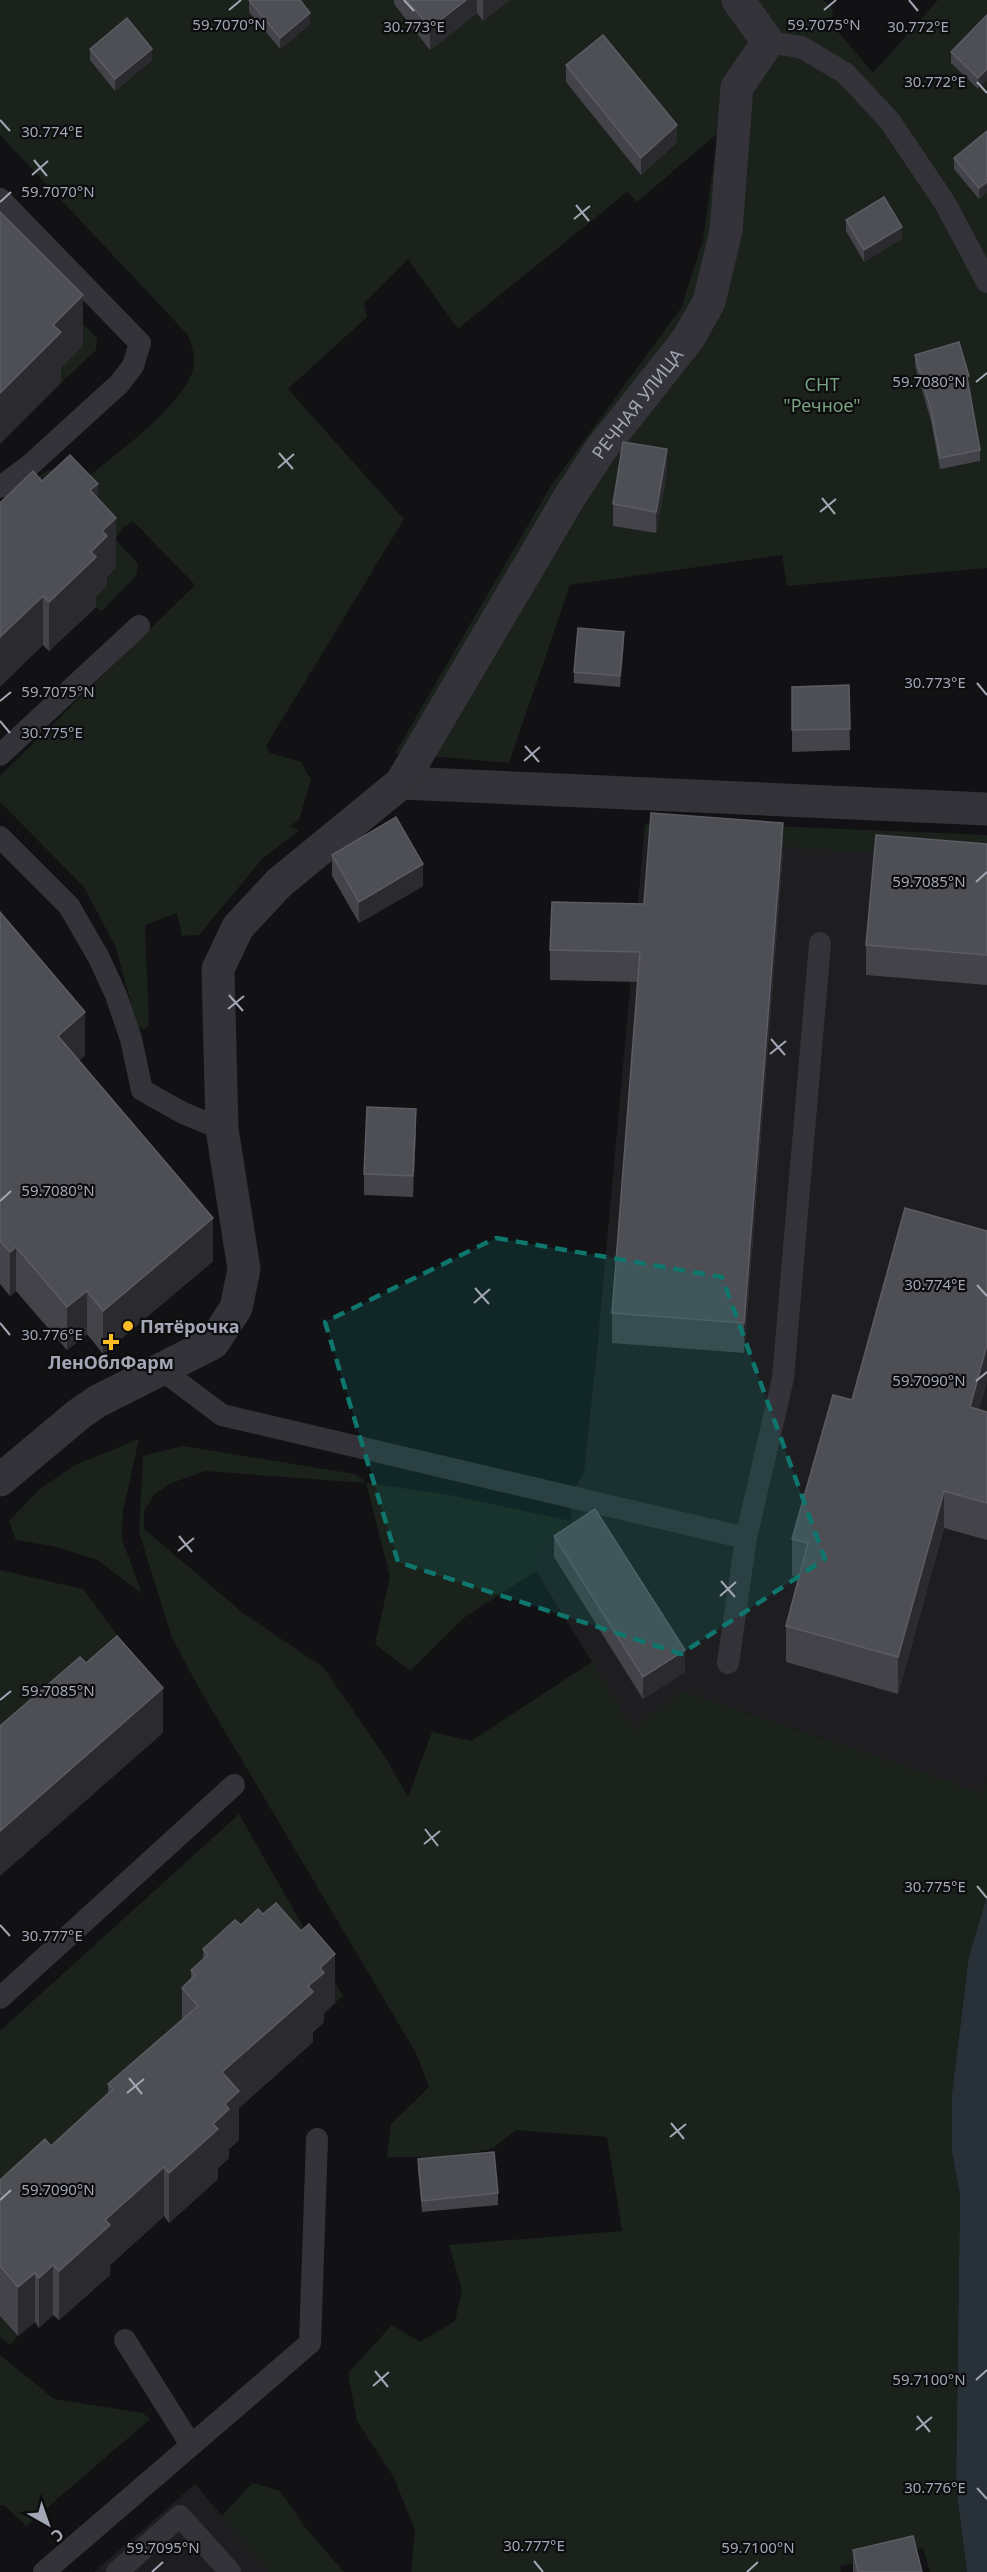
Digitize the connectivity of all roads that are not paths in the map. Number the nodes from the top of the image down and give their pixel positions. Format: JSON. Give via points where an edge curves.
{"nodes":[{"id":1,"x":738,"y":0,"type":"edge"},
{"id":2,"x":768,"y":42,"type":"junction"},
{"id":3,"x":0,"y":200,"type":"edge"},
{"id":4,"x":987,"y":282,"type":"edge"},
{"id":5,"x":0,"y":487,"type":"edge"},
{"id":6,"x":139,"y":626,"type":"dead end"},
{"id":7,"x":0,"y":756,"type":"edge"},
{"id":8,"x":401,"y":783,"type":"junction"},
{"id":9,"x":987,"y":809,"type":"edge"},
{"id":10,"x":0,"y":837,"type":"edge"},
{"id":11,"x":820,"y":943,"type":"dead end"},
{"id":12,"x":222,"y":1129,"type":"junction"},
{"id":13,"x":162,"y":1370,"type":"junction"},
{"id":14,"x":0,"y":1480,"type":"edge"},
{"id":15,"x":746,"y":1538,"type":"junction"},
{"id":16,"x":728,"y":1664,"type":"dead end"},
{"id":17,"x":234,"y":1785,"type":"dead end"},
{"id":18,"x":0,"y":1998,"type":"edge"},
{"id":19,"x":317,"y":2139,"type":"dead end"},
{"id":20,"x":125,"y":2340,"type":"dead end"},
{"id":21,"x":191,"y":2445,"type":"junction"},
{"id":22,"x":44,"y":2572,"type":"edge"},
{"id":23,"x":117,"y":2572,"type":"edge"},
{"id":24,"x":230,"y":2572,"type":"edge"}],
"edges":[{"from":1,"to":2,"type":"street"},
{"from":2,"to":4,"type":"lane","via":[[801,47],[845,73],[889,120],[945,203]]},
{"from":2,"to":8,"type":"street","name":"РЕЧНАЯ УЛИЦА","via":[[737,87],[726,231],[709,302],[688,339],[568,498]]},
{"from":3,"to":5,"type":"lane","via":[[140,343],[133,366],[119,384],[29,466]]},
{"from":6,"to":7,"type":"lane"},
{"from":8,"to":9,"type":"street"},
{"from":8,"to":12,"type":"street","via":[[279,883],[238,927],[218,969]]},
{"from":10,"to":12,"type":"lane","via":[[69,906],[99,958],[131,1039],[142,1090]]},
{"from":11,"to":15,"type":"lane","via":[[783,1378]]},
{"from":12,"to":13,"type":"street","via":[[243,1269],[236,1308],[213,1343]]},
{"from":13,"to":14,"type":"street","via":[[79,1414]]},
{"from":13,"to":15,"type":"lane","via":[[222,1415]]},
{"from":15,"to":16,"type":"lane"},
{"from":17,"to":18,"type":"lane"},
{"from":19,"to":21,"type":"lane","via":[[310,2343]]},
{"from":20,"to":21,"type":"lane"},
{"from":21,"to":22,"type":"lane"},
{"from":23,"to":24,"type":"lane","via":[[180,2516]]}]}
